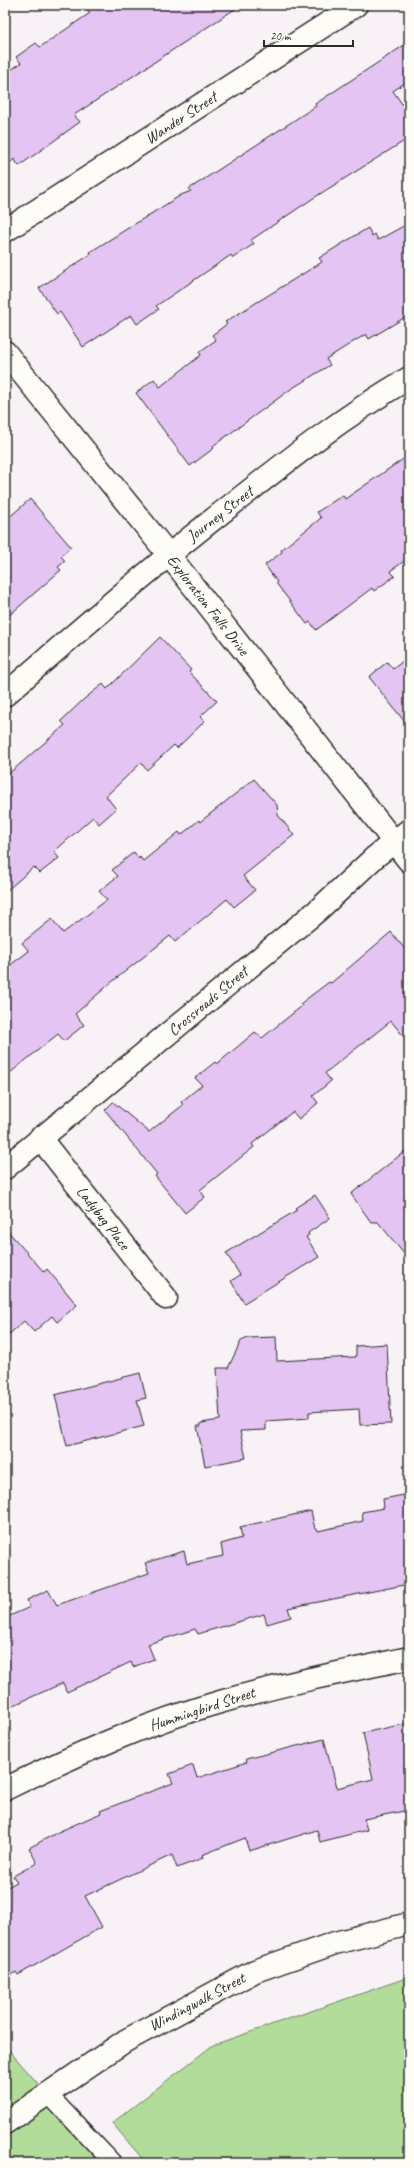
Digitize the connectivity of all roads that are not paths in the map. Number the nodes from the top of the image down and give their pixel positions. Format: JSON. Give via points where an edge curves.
{"nodes":[{"id":1,"x":356,"y":5,"type":"edge"},
{"id":2,"x":5,"y":231,"type":"edge"},
{"id":3,"x":5,"y":352,"type":"edge"},
{"id":4,"x":409,"y":378,"type":"edge"},
{"id":5,"x":168,"y":554,"type":"junction"},
{"id":6,"x":5,"y":695,"type":"edge"},
{"id":7,"x":401,"y":836,"type":"edge"},
{"id":8,"x":409,"y":861,"type":"edge"},
{"id":9,"x":40,"y":1138,"type":"junction"},
{"id":10,"x":5,"y":1168,"type":"edge"},
{"id":11,"x":166,"y":1298,"type":"dead end"},
{"id":12,"x":409,"y":1658,"type":"edge"},
{"id":13,"x":5,"y":1789,"type":"edge"},
{"id":14,"x":409,"y":1924,"type":"edge"},
{"id":15,"x":48,"y":2094,"type":"junction"},
{"id":16,"x":5,"y":2123,"type":"edge"},
{"id":17,"x":113,"y":2163,"type":"edge"}],
"edges":[{"from":1,"to":2,"type":"street","name":"Wander Street"},
{"from":3,"to":5,"type":"street","name":"Exploration Falls Drive"},
{"from":4,"to":5,"type":"street","name":"Journey Street","via":[[317,438]]},
{"from":5,"to":6,"type":"street","name":"Journey Street"},
{"from":5,"to":7,"type":"street","name":"Exploration Falls Drive"},
{"from":7,"to":8,"type":"street","name":"Exploration Falls Drive"},
{"from":7,"to":9,"type":"street","name":"Crossroads Street","via":[[317,911],[125,1071]]},
{"from":9,"to":10,"type":"street","name":"Crossroads Street"},
{"from":9,"to":11,"type":"street","name":"Ladybug Place"},
{"from":12,"to":13,"type":"street","name":"Hummingbird Street","via":[[219,1702],[86,1750]]},
{"from":14,"to":15,"type":"street","name":"Windingwalk Street","via":[[335,1943],[255,1971],[125,2041]]},
{"from":15,"to":16,"type":"street","name":"Windingwalk Street"},
{"from":15,"to":17,"type":"lane"}]}
